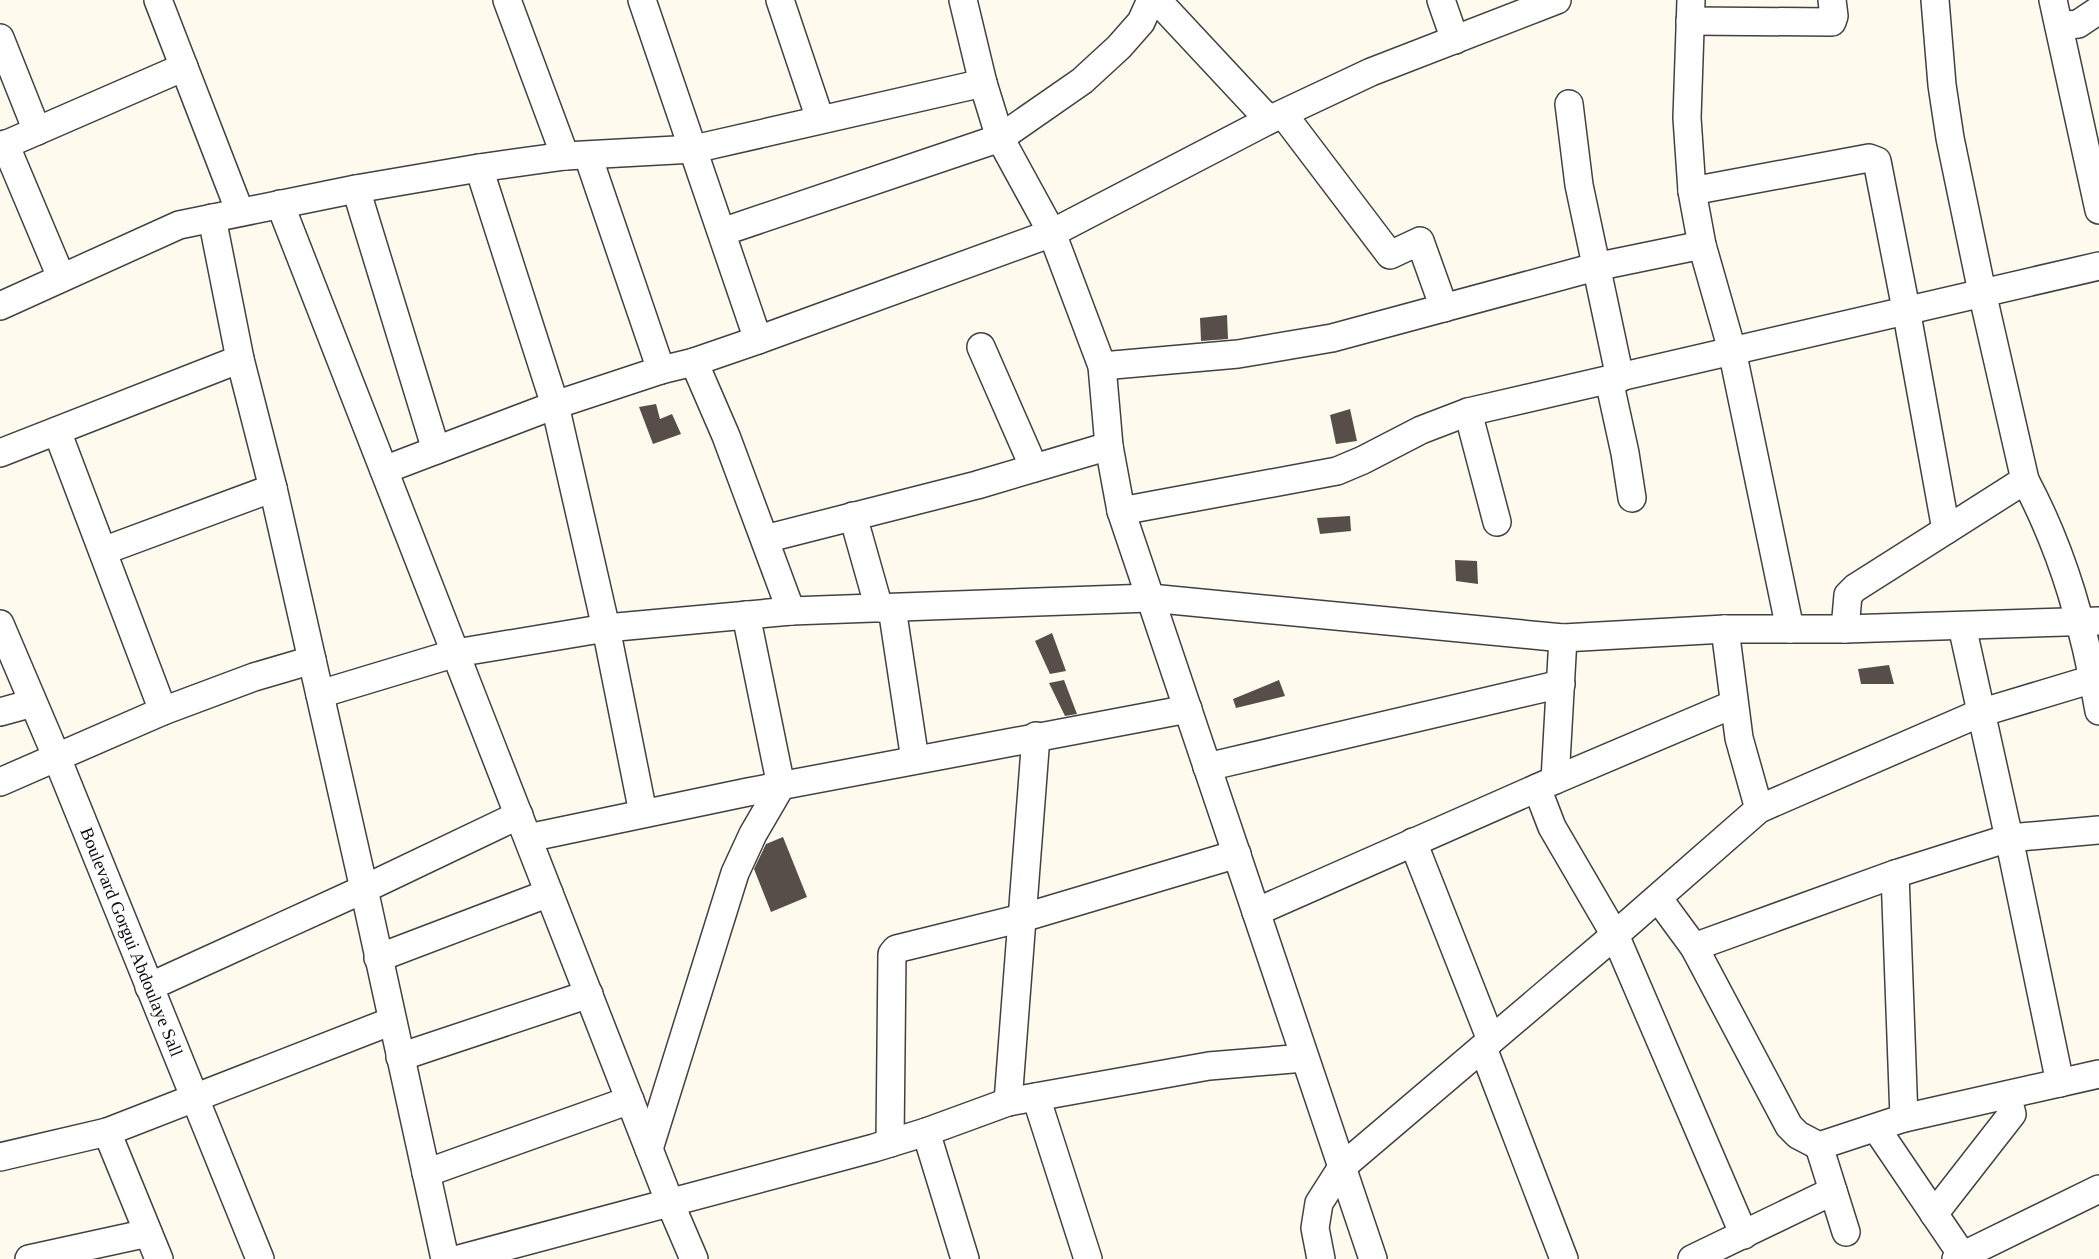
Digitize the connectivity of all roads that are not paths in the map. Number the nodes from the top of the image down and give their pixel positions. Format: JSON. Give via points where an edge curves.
{"nodes":[{"id":1,"x":158,"y":0,"type":"edge"},
{"id":2,"x":507,"y":0,"type":"edge"},
{"id":3,"x":642,"y":0,"type":"edge"},
{"id":4,"x":780,"y":0,"type":"edge"},
{"id":5,"x":963,"y":0,"type":"edge"},
{"id":6,"x":1151,"y":0,"type":"edge"},
{"id":7,"x":1157,"y":0,"type":"edge"},
{"id":8,"x":1441,"y":0,"type":"edge"},
{"id":9,"x":1557,"y":0,"type":"edge"},
{"id":10,"x":1832,"y":0,"type":"edge"},
{"id":11,"x":1935,"y":0,"type":"edge"},
{"id":12,"x":2054,"y":0,"type":"edge"},
{"id":13,"x":2099,"y":10,"type":"edge"},
{"id":14,"x":1690,"y":11,"type":"edge"},
{"id":15,"x":2059,"y":26,"type":"junction"},
{"id":16,"x":0,"y":38,"type":"edge"},
{"id":17,"x":1455,"y":40,"type":"junction"},
{"id":18,"x":184,"y":67,"type":"junction"},
{"id":19,"x":982,"y":83,"type":"junction"},
{"id":20,"x":1569,"y":104,"type":"dead end"},
{"id":21,"x":1276,"y":117,"type":"junction"},
{"id":22,"x":820,"y":119,"type":"junction"},
{"id":23,"x":37,"y":131,"type":"junction"},
{"id":24,"x":1000,"y":138,"type":"junction"},
{"id":25,"x":3,"y":146,"type":"edge"},
{"id":26,"x":694,"y":149,"type":"junction"},
{"id":27,"x":577,"y":156,"type":"junction"},
{"id":28,"x":479,"y":168,"type":"junction"},
{"id":29,"x":2095,"y":172,"type":"edge"},
{"id":30,"x":356,"y":189,"type":"junction"},
{"id":31,"x":1692,"y":191,"type":"junction"},
{"id":32,"x":280,"y":204,"type":"junction"},
{"id":33,"x":2099,"y":210,"type":"edge"},
{"id":34,"x":240,"y":212,"type":"junction"},
{"id":35,"x":212,"y":218,"type":"junction"},
{"id":36,"x":722,"y":232,"type":"junction"},
{"id":37,"x":1052,"y":233,"type":"junction"},
{"id":38,"x":1702,"y":244,"type":"junction"},
{"id":39,"x":2099,"y":266,"type":"edge"},
{"id":40,"x":1595,"y":267,"type":"junction"},
{"id":41,"x":61,"y":277,"type":"junction"},
{"id":42,"x":1982,"y":292,"type":"junction"},
{"id":43,"x":0,"y":306,"type":"edge"},
{"id":44,"x":1444,"y":308,"type":"junction"},
{"id":45,"x":1906,"y":309,"type":"junction"},
{"id":46,"x":758,"y":340,"type":"junction"},
{"id":47,"x":981,"y":347,"type":"dead end"},
{"id":48,"x":1732,"y":350,"type":"junction"},
{"id":49,"x":240,"y":359,"type":"junction"},
{"id":50,"x":694,"y":362,"type":"junction"},
{"id":51,"x":1102,"y":366,"type":"junction"},
{"id":52,"x":661,"y":369,"type":"junction"},
{"id":53,"x":1614,"y":379,"type":"junction"},
{"id":54,"x":555,"y":405,"type":"junction"},
{"id":55,"x":1468,"y":412,"type":"junction"},
{"id":56,"x":57,"y":431,"type":"junction"},
{"id":57,"x":1109,"y":446,"type":"junction"},
{"id":58,"x":436,"y":450,"type":"junction"},
{"id":59,"x":0,"y":453,"type":"edge"},
{"id":60,"x":1034,"y":468,"type":"junction"},
{"id":61,"x":384,"y":470,"type":"junction"},
{"id":62,"x":2025,"y":480,"type":"junction"},
{"id":63,"x":273,"y":488,"type":"junction"},
{"id":64,"x":1632,"y":498,"type":"dead end"},
{"id":65,"x":1121,"y":511,"type":"junction"},
{"id":66,"x":853,"y":516,"type":"junction"},
{"id":67,"x":1497,"y":522,"type":"dead end"},
{"id":68,"x":1946,"y":530,"type":"junction"},
{"id":69,"x":765,"y":539,"type":"junction"},
{"id":70,"x":103,"y":551,"type":"junction"},
{"id":71,"x":1150,"y":598,"type":"junction"},
{"id":72,"x":885,"y":608,"type":"junction"},
{"id":73,"x":792,"y":611,"type":"junction"},
{"id":74,"x":746,"y":615,"type":"junction"},
{"id":75,"x":2090,"y":622,"type":"edge"},
{"id":76,"x":0,"y":624,"type":"edge"},
{"id":77,"x":1962,"y":626,"type":"junction"},
{"id":78,"x":606,"y":628,"type":"junction"},
{"id":79,"x":1725,"y":629,"type":"junction"},
{"id":80,"x":1790,"y":629,"type":"junction"},
{"id":81,"x":1845,"y":629,"type":"junction"},
{"id":82,"x":1563,"y":638,"type":"junction"},
{"id":83,"x":456,"y":653,"type":"junction"},
{"id":84,"x":6,"y":657,"type":"edge"},
{"id":85,"x":312,"y":660,"type":"junction"},
{"id":86,"x":2093,"y":679,"type":"junction"},
{"id":87,"x":1561,"y":684,"type":"junction"},
{"id":88,"x":320,"y":694,"type":"junction"},
{"id":89,"x":33,"y":703,"type":"junction"},
{"id":90,"x":1734,"y":704,"type":"junction"},
{"id":91,"x":1188,"y":709,"type":"junction"},
{"id":92,"x":163,"y":711,"type":"junction"},
{"id":93,"x":2099,"y":711,"type":"edge"},
{"id":94,"x":0,"y":712,"type":"edge"},
{"id":95,"x":1980,"y":713,"type":"junction"},
{"id":96,"x":1036,"y":736,"type":"junction"},
{"id":97,"x":57,"y":758,"type":"junction"},
{"id":98,"x":915,"y":760,"type":"junction"},
{"id":99,"x":1207,"y":767,"type":"junction"},
{"id":100,"x":0,"y":782,"type":"edge"},
{"id":101,"x":1546,"y":784,"type":"junction"},
{"id":102,"x":781,"y":786,"type":"junction"},
{"id":103,"x":1759,"y":809,"type":"junction"},
{"id":104,"x":643,"y":813,"type":"junction"},
{"id":105,"x":524,"y":827,"type":"junction"},
{"id":106,"x":2099,"y":830,"type":"edge"},
{"id":107,"x":2009,"y":838,"type":"junction"},
{"id":108,"x":1413,"y":842,"type":"junction"},
{"id":109,"x":1237,"y":854,"type":"junction"},
{"id":110,"x":1896,"y":874,"type":"junction"},
{"id":111,"x":364,"y":889,"type":"junction"},
{"id":112,"x":549,"y":893,"type":"junction"},
{"id":113,"x":1658,"y":898,"type":"junction"},
{"id":114,"x":1256,"y":912,"type":"junction"},
{"id":115,"x":1022,"y":918,"type":"junction"},
{"id":116,"x":1615,"y":935,"type":"junction"},
{"id":117,"x":1694,"y":947,"type":"junction"},
{"id":118,"x":378,"y":958,"type":"junction"},
{"id":119,"x":149,"y":987,"type":"junction"},
{"id":120,"x":589,"y":994,"type":"junction"},
{"id":121,"x":392,"y":1021,"type":"junction"},
{"id":122,"x":1487,"y":1044,"type":"junction"},
{"id":123,"x":400,"y":1057,"type":"junction"},
{"id":124,"x":1304,"y":1058,"type":"junction"},
{"id":125,"x":2099,"y":1074,"type":"edge"},
{"id":126,"x":2060,"y":1083,"type":"junction"},
{"id":127,"x":2007,"y":1095,"type":"junction"},
{"id":128,"x":1036,"y":1097,"type":"junction"},
{"id":129,"x":194,"y":1098,"type":"junction"},
{"id":130,"x":630,"y":1100,"type":"junction"},
{"id":131,"x":1008,"y":1102,"type":"junction"},
{"id":132,"x":1904,"y":1118,"type":"junction"},
{"id":133,"x":1876,"y":1128,"type":"junction"},
{"id":134,"x":107,"y":1132,"type":"junction"},
{"id":135,"x":926,"y":1132,"type":"junction"},
{"id":136,"x":890,"y":1143,"type":"junction"},
{"id":137,"x":1819,"y":1146,"type":"junction"},
{"id":138,"x":649,"y":1149,"type":"junction"},
{"id":139,"x":0,"y":1157,"type":"edge"},
{"id":140,"x":1342,"y":1167,"type":"junction"},
{"id":141,"x":426,"y":1173,"type":"junction"},
{"id":142,"x":2099,"y":1189,"type":"edge"},
{"id":143,"x":1833,"y":1191,"type":"junction"},
{"id":144,"x":670,"y":1203,"type":"junction"},
{"id":145,"x":1934,"y":1214,"type":"junction"},
{"id":146,"x":1846,"y":1232,"type":"dead end"},
{"id":147,"x":148,"y":1233,"type":"junction"},
{"id":148,"x":1744,"y":1234,"type":"junction"},
{"id":149,"x":538,"y":1249,"type":"edge"},
{"id":150,"x":1969,"y":1255,"type":"edge"},
{"id":151,"x":29,"y":1259,"type":"edge"},
{"id":152,"x":159,"y":1259,"type":"edge"},
{"id":153,"x":260,"y":1259,"type":"edge"},
{"id":154,"x":445,"y":1259,"type":"edge"},
{"id":155,"x":459,"y":1259,"type":"edge"},
{"id":156,"x":694,"y":1259,"type":"edge"},
{"id":157,"x":965,"y":1259,"type":"edge"},
{"id":158,"x":1088,"y":1259,"type":"edge"},
{"id":159,"x":1321,"y":1259,"type":"edge"},
{"id":160,"x":1373,"y":1259,"type":"edge"},
{"id":161,"x":1564,"y":1259,"type":"edge"},
{"id":162,"x":1692,"y":1259,"type":"edge"}],
"edges":[{"from":1,"to":18,"type":"street"},
{"from":2,"to":27,"type":"street"},
{"from":3,"to":26,"type":"street"},
{"from":4,"to":22,"type":"street"},
{"from":5,"to":19,"type":"street"},
{"from":6,"to":24,"type":"street","via":[[1141,22],[1082,81]]},
{"from":7,"to":21,"type":"street"},
{"from":8,"to":17,"type":"street"},
{"from":9,"to":17,"type":"street"},
{"from":10,"to":14,"type":"street","via":[[1832,22]]},
{"from":11,"to":42,"type":"street","via":[[1950,138]]},
{"from":12,"to":15,"type":"street"},
{"from":13,"to":15,"type":"street","via":[[2078,24]]},
{"from":14,"to":31,"type":"street","via":[[1687,118]]},
{"from":15,"to":29,"type":"street"},
{"from":16,"to":23,"type":"street"},
{"from":17,"to":21,"type":"street","via":[[1371,72]]},
{"from":18,"to":23,"type":"street"},
{"from":18,"to":34,"type":"street"},
{"from":19,"to":22,"type":"street"},
{"from":19,"to":24,"type":"street"},
{"from":20,"to":40,"type":"street"},
{"from":21,"to":37,"type":"street"},
{"from":21,"to":44,"type":"street","via":[[1390,255],[1420,242]]},
{"from":22,"to":26,"type":"street"},
{"from":23,"to":25,"type":"street"},
{"from":24,"to":36,"type":"street"},
{"from":24,"to":37,"type":"street"},
{"from":25,"to":41,"type":"street"},
{"from":26,"to":27,"type":"street"},
{"from":26,"to":36,"type":"street"},
{"from":27,"to":28,"type":"street"},
{"from":27,"to":52,"type":"street"},
{"from":28,"to":30,"type":"street"},
{"from":28,"to":54,"type":"street"},
{"from":29,"to":33,"type":"street"},
{"from":30,"to":32,"type":"street"},
{"from":30,"to":58,"type":"street"},
{"from":31,"to":38,"type":"street"},
{"from":31,"to":45,"type":"street","via":[[1869,158],[1876,161]]},
{"from":32,"to":34,"type":"street"},
{"from":32,"to":61,"type":"street"},
{"from":34,"to":35,"type":"street"},
{"from":35,"to":41,"type":"street","via":[[179,225]]},
{"from":35,"to":49,"type":"street"},
{"from":36,"to":46,"type":"street"},
{"from":37,"to":46,"type":"street"},
{"from":37,"to":51,"type":"street"},
{"from":38,"to":40,"type":"street"},
{"from":38,"to":48,"type":"street"},
{"from":39,"to":42,"type":"street"},
{"from":40,"to":44,"type":"street"},
{"from":40,"to":53,"type":"street"},
{"from":41,"to":43,"type":"street"},
{"from":42,"to":45,"type":"street"},
{"from":42,"to":62,"type":"street"},
{"from":44,"to":51,"type":"street","via":[[1305,343],[1238,354]]},
{"from":45,"to":48,"type":"street"},
{"from":45,"to":68,"type":"street"},
{"from":46,"to":50,"type":"street"},
{"from":47,"to":60,"type":"street"},
{"from":48,"to":53,"type":"street"},
{"from":48,"to":80,"type":"street"},
{"from":49,"to":56,"type":"street"},
{"from":49,"to":63,"type":"street"},
{"from":50,"to":52,"type":"street"},
{"from":50,"to":69,"type":"street"},
{"from":51,"to":57,"type":"street"},
{"from":52,"to":54,"type":"street"},
{"from":53,"to":55,"type":"street"},
{"from":53,"to":64,"type":"street"},
{"from":54,"to":58,"type":"street"},
{"from":54,"to":78,"type":"street"},
{"from":55,"to":65,"type":"street","via":[[1337,471]]},
{"from":55,"to":67,"type":"street"},
{"from":56,"to":59,"type":"street"},
{"from":56,"to":70,"type":"street"},
{"from":57,"to":60,"type":"street"},
{"from":57,"to":65,"type":"street"},
{"from":58,"to":61,"type":"street"},
{"from":60,"to":66,"type":"street"},
{"from":61,"to":83,"type":"street"},
{"from":62,"to":68,"type":"street"},
{"from":62,"to":75,"type":"street"},
{"from":63,"to":70,"type":"street"},
{"from":63,"to":85,"type":"street"},
{"from":65,"to":71,"type":"street"},
{"from":66,"to":69,"type":"street"},
{"from":66,"to":72,"type":"street"},
{"from":68,"to":81,"type":"street","via":[[1855,588],[1848,595]]},
{"from":69,"to":73,"type":"street"},
{"from":70,"to":92,"type":"street"},
{"from":71,"to":72,"type":"street"},
{"from":71,"to":82,"type":"street"},
{"from":71,"to":91,"type":"street"},
{"from":72,"to":73,"type":"street"},
{"from":72,"to":98,"type":"street"},
{"from":73,"to":74,"type":"street"},
{"from":74,"to":78,"type":"street"},
{"from":74,"to":102,"type":"street"},
{"from":75,"to":77,"type":"street"},
{"from":75,"to":86,"type":"street"},
{"from":76,"to":84,"type":"street","name":"Boulevard Gorgui Abdoulaye Sall"},
{"from":77,"to":81,"type":"street"},
{"from":77,"to":95,"type":"street"},
{"from":78,"to":83,"type":"street"},
{"from":78,"to":104,"type":"street"},
{"from":79,"to":80,"type":"street"},
{"from":79,"to":82,"type":"street"},
{"from":79,"to":90,"type":"street"},
{"from":80,"to":81,"type":"street"},
{"from":82,"to":87,"type":"street"},
{"from":83,"to":88,"type":"street"},
{"from":83,"to":105,"type":"street"},
{"from":84,"to":89,"type":"street","name":"Boulevard Gorgui Abdoulaye Sall"},
{"from":85,"to":88,"type":"street"},
{"from":85,"to":92,"type":"street"},
{"from":86,"to":93,"type":"street"},
{"from":86,"to":95,"type":"street"},
{"from":87,"to":99,"type":"street"},
{"from":87,"to":101,"type":"street"},
{"from":88,"to":111,"type":"street"},
{"from":89,"to":94,"type":"street"},
{"from":89,"to":97,"type":"street","name":"Boulevard Gorgui Abdoulaye Sall"},
{"from":90,"to":101,"type":"street"},
{"from":90,"to":103,"type":"street","via":[[1739,738]]},
{"from":91,"to":96,"type":"street"},
{"from":91,"to":99,"type":"street"},
{"from":92,"to":97,"type":"street"},
{"from":95,"to":103,"type":"street"},
{"from":95,"to":107,"type":"street"},
{"from":96,"to":98,"type":"street"},
{"from":96,"to":115,"type":"street"},
{"from":97,"to":100,"type":"street"},
{"from":97,"to":119,"type":"street","name":"Boulevard Gorgui Abdoulaye Sall"},
{"from":98,"to":102,"type":"street"},
{"from":99,"to":109,"type":"street"},
{"from":101,"to":108,"type":"street"},
{"from":101,"to":116,"type":"street","via":[[1552,827]]},
{"from":102,"to":104,"type":"street"},
{"from":102,"to":138,"type":"street","via":[[735,873]]},
{"from":103,"to":113,"type":"street"},
{"from":104,"to":105,"type":"street"},
{"from":105,"to":111,"type":"street"},
{"from":105,"to":112,"type":"street"},
{"from":106,"to":107,"type":"street"},
{"from":107,"to":110,"type":"street"},
{"from":107,"to":126,"type":"street"},
{"from":108,"to":114,"type":"street"},
{"from":108,"to":122,"type":"street"},
{"from":109,"to":114,"type":"street"},
{"from":109,"to":115,"type":"street"},
{"from":110,"to":117,"type":"street"},
{"from":110,"to":132,"type":"street"},
{"from":111,"to":118,"type":"street"},
{"from":111,"to":119,"type":"street"},
{"from":112,"to":118,"type":"street"},
{"from":112,"to":120,"type":"street"},
{"from":113,"to":116,"type":"street"},
{"from":113,"to":117,"type":"street"},
{"from":114,"to":124,"type":"street"},
{"from":115,"to":131,"type":"street"},
{"from":115,"to":136,"type":"street","via":[[902,946],[892,954]]},
{"from":116,"to":122,"type":"street"},
{"from":116,"to":148,"type":"street"},
{"from":117,"to":137,"type":"street","via":[[1789,1126]]},
{"from":118,"to":121,"type":"street"},
{"from":119,"to":129,"type":"street","name":"Boulevard Gorgui Abdoulaye Sall"},
{"from":120,"to":123,"type":"street"},
{"from":120,"to":130,"type":"street"},
{"from":121,"to":123,"type":"street"},
{"from":121,"to":129,"type":"street"},
{"from":122,"to":140,"type":"street"},
{"from":122,"to":161,"type":"street"},
{"from":123,"to":141,"type":"street"},
{"from":124,"to":128,"type":"street","via":[[1209,1066]]},
{"from":124,"to":140,"type":"street"},
{"from":125,"to":126,"type":"street"},
{"from":126,"to":127,"type":"street"},
{"from":127,"to":132,"type":"street"},
{"from":127,"to":145,"type":"street","via":[[2012,1114]]},
{"from":128,"to":131,"type":"street"},
{"from":128,"to":158,"type":"street"},
{"from":129,"to":134,"type":"street"},
{"from":129,"to":153,"type":"street","name":"Boulevard Gorgui Abdoulaye Sall"},
{"from":130,"to":138,"type":"street"},
{"from":130,"to":141,"type":"street"},
{"from":131,"to":135,"type":"street"},
{"from":132,"to":133,"type":"street"},
{"from":133,"to":137,"type":"street"},
{"from":133,"to":145,"type":"street"},
{"from":134,"to":139,"type":"street"},
{"from":134,"to":147,"type":"street"},
{"from":135,"to":136,"type":"street"},
{"from":135,"to":157,"type":"street"},
{"from":136,"to":144,"type":"street"},
{"from":137,"to":143,"type":"street"},
{"from":138,"to":144,"type":"street"},
{"from":140,"to":159,"type":"street","via":[[1319,1203],[1315,1228]]},
{"from":140,"to":160,"type":"street"},
{"from":141,"to":154,"type":"street"},
{"from":142,"to":150,"type":"street"},
{"from":143,"to":146,"type":"street"},
{"from":143,"to":148,"type":"street"},
{"from":144,"to":149,"type":"street"},
{"from":144,"to":156,"type":"street"},
{"from":145,"to":150,"type":"street"},
{"from":147,"to":151,"type":"street"},
{"from":147,"to":152,"type":"street"},
{"from":148,"to":162,"type":"street"},
{"from":149,"to":155,"type":"street"}]}
